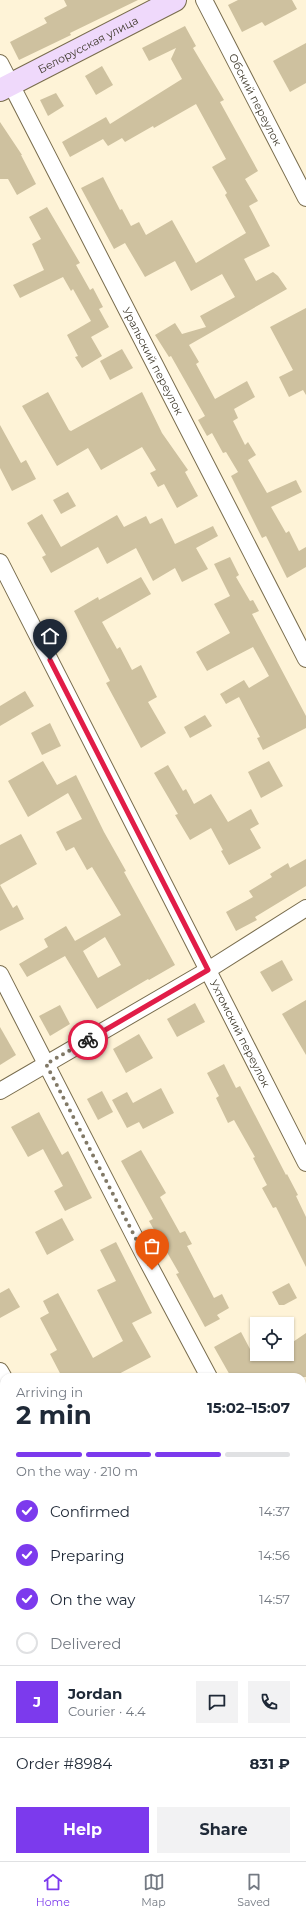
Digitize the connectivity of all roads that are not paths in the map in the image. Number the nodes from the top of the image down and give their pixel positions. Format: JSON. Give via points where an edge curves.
{"nodes":[{"id":1,"x":176,"y":0,"type":"edge"},
{"id":2,"x":204,"y":0,"type":"edge"},
{"id":3,"x":0,"y":63,"type":"edge"},
{"id":4,"x":6,"y":87,"type":"edge"},
{"id":5,"x":306,"y":198,"type":"edge"},
{"id":6,"x":0,"y":562,"type":"edge"},
{"id":7,"x":306,"y":658,"type":"edge"},
{"id":8,"x":306,"y":908,"type":"edge"},
{"id":9,"x":208,"y":970,"type":"junction"},
{"id":10,"x":0,"y":974,"type":"edge"},
{"id":11,"x":46,"y":1064,"type":"junction"},
{"id":12,"x":0,"y":1091,"type":"edge"},
{"id":13,"x":306,"y":1163,"type":"edge"},
{"id":14,"x":207,"y":1373,"type":"edge"}],
"edges":[{"from":1,"to":4,"type":"main road","name":"Белорусская улица"},
{"from":2,"to":5,"type":"street","name":"Обский переулок"},
{"from":3,"to":4,"type":"street","name":"Уральский переулок"},
{"from":4,"to":7,"type":"street","name":"Уральский переулок"},
{"from":6,"to":9,"type":"street","name":"Ухтомский переулок"},
{"from":8,"to":9,"type":"street"},
{"from":9,"to":11,"type":"street"},
{"from":9,"to":13,"type":"street","name":"Ухтомский переулок"},
{"from":10,"to":11,"type":"street"},
{"from":11,"to":12,"type":"street"},
{"from":11,"to":14,"type":"street"}]}
